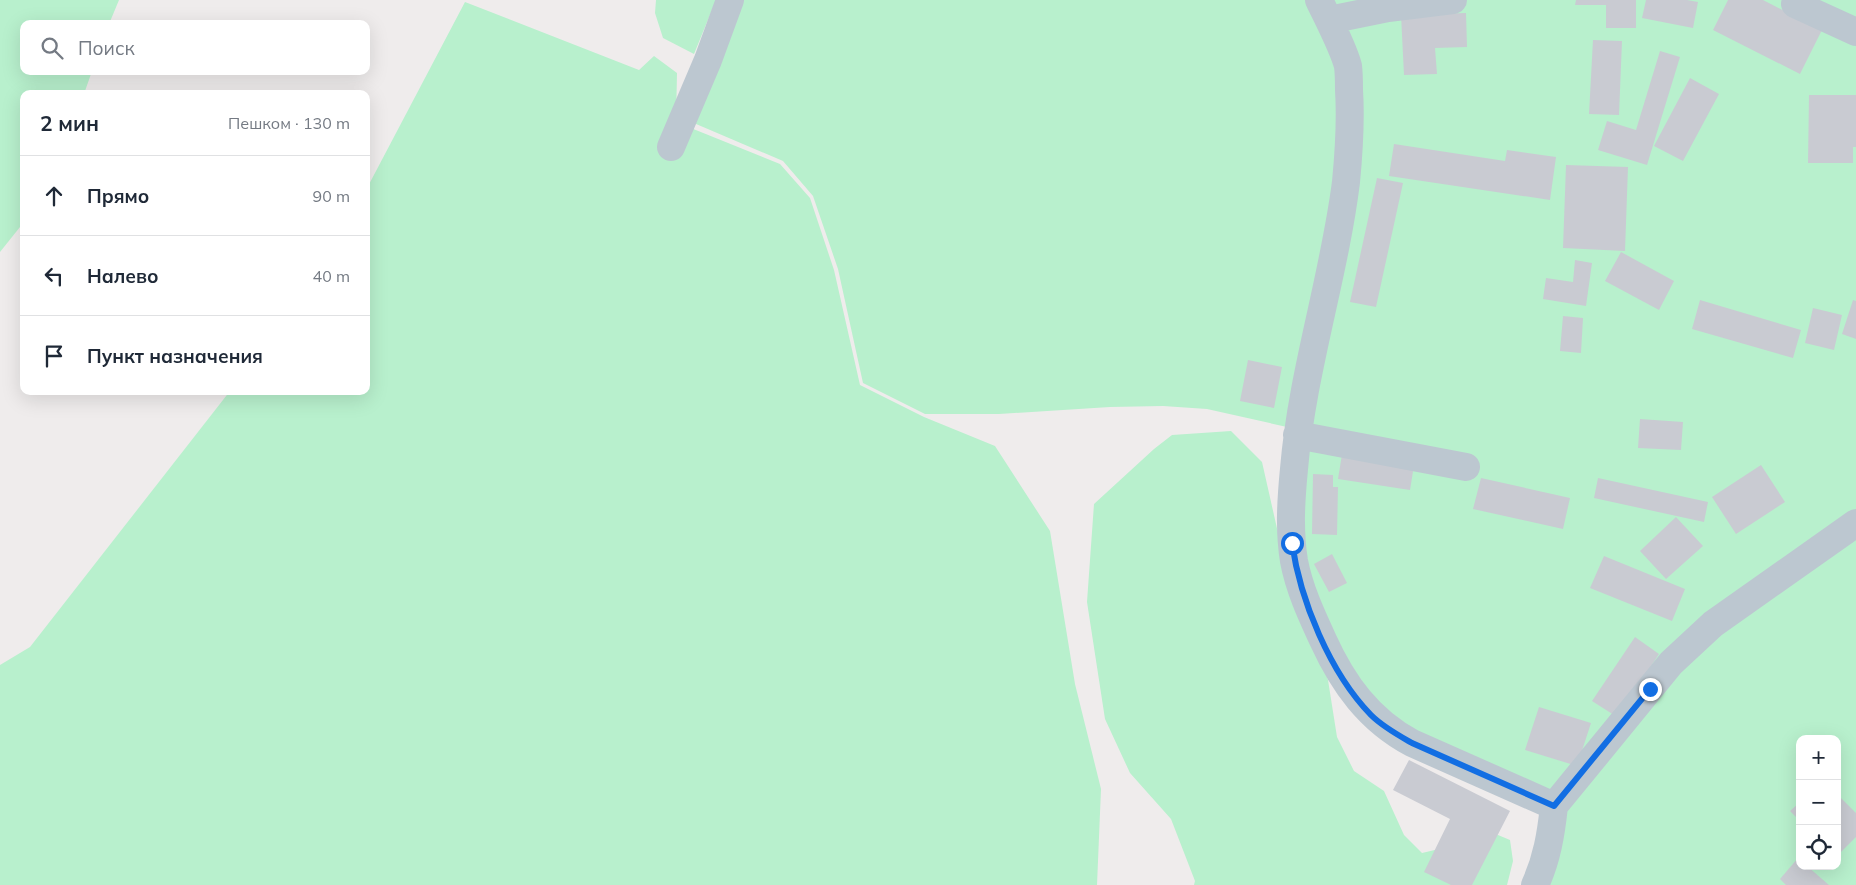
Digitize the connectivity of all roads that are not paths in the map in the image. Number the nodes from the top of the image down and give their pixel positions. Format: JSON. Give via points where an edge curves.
{"nodes":[{"id":1,"x":730,"y":0,"type":"edge"},
{"id":2,"x":1453,"y":0,"type":"edge"},
{"id":3,"x":1793,"y":1,"type":"edge"},
{"id":4,"x":1387,"y":4,"type":"edge"},
{"id":5,"x":1324,"y":10,"type":"edge"},
{"id":6,"x":1856,"y":32,"type":"edge"},
{"id":7,"x":672,"y":147,"type":"dead end"},
{"id":8,"x":1297,"y":435,"type":"junction"},
{"id":9,"x":1466,"y":467,"type":"dead end"},
{"id":10,"x":1856,"y":524,"type":"edge"},
{"id":11,"x":1554,"y":806,"type":"junction"},
{"id":12,"x":1535,"y":885,"type":"edge"}],
"edges":[{"from":1,"to":7,"type":"street"},
{"from":2,"to":4,"type":"street"},
{"from":3,"to":6,"type":"street"},
{"from":4,"to":5,"type":"street"},
{"from":5,"to":8,"type":"street","via":[[1348,67],[1349,156],[1343,205]]},
{"from":8,"to":9,"type":"street"},
{"from":8,"to":11,"type":"street","via":[[1291,502],[1295,562],[1299,582],[1333,663],[1371,714],[1394,733]]},
{"from":10,"to":11,"type":"street","via":[[1694,640],[1666,669]]},
{"from":11,"to":12,"type":"street","via":[[1546,858]]}]}
